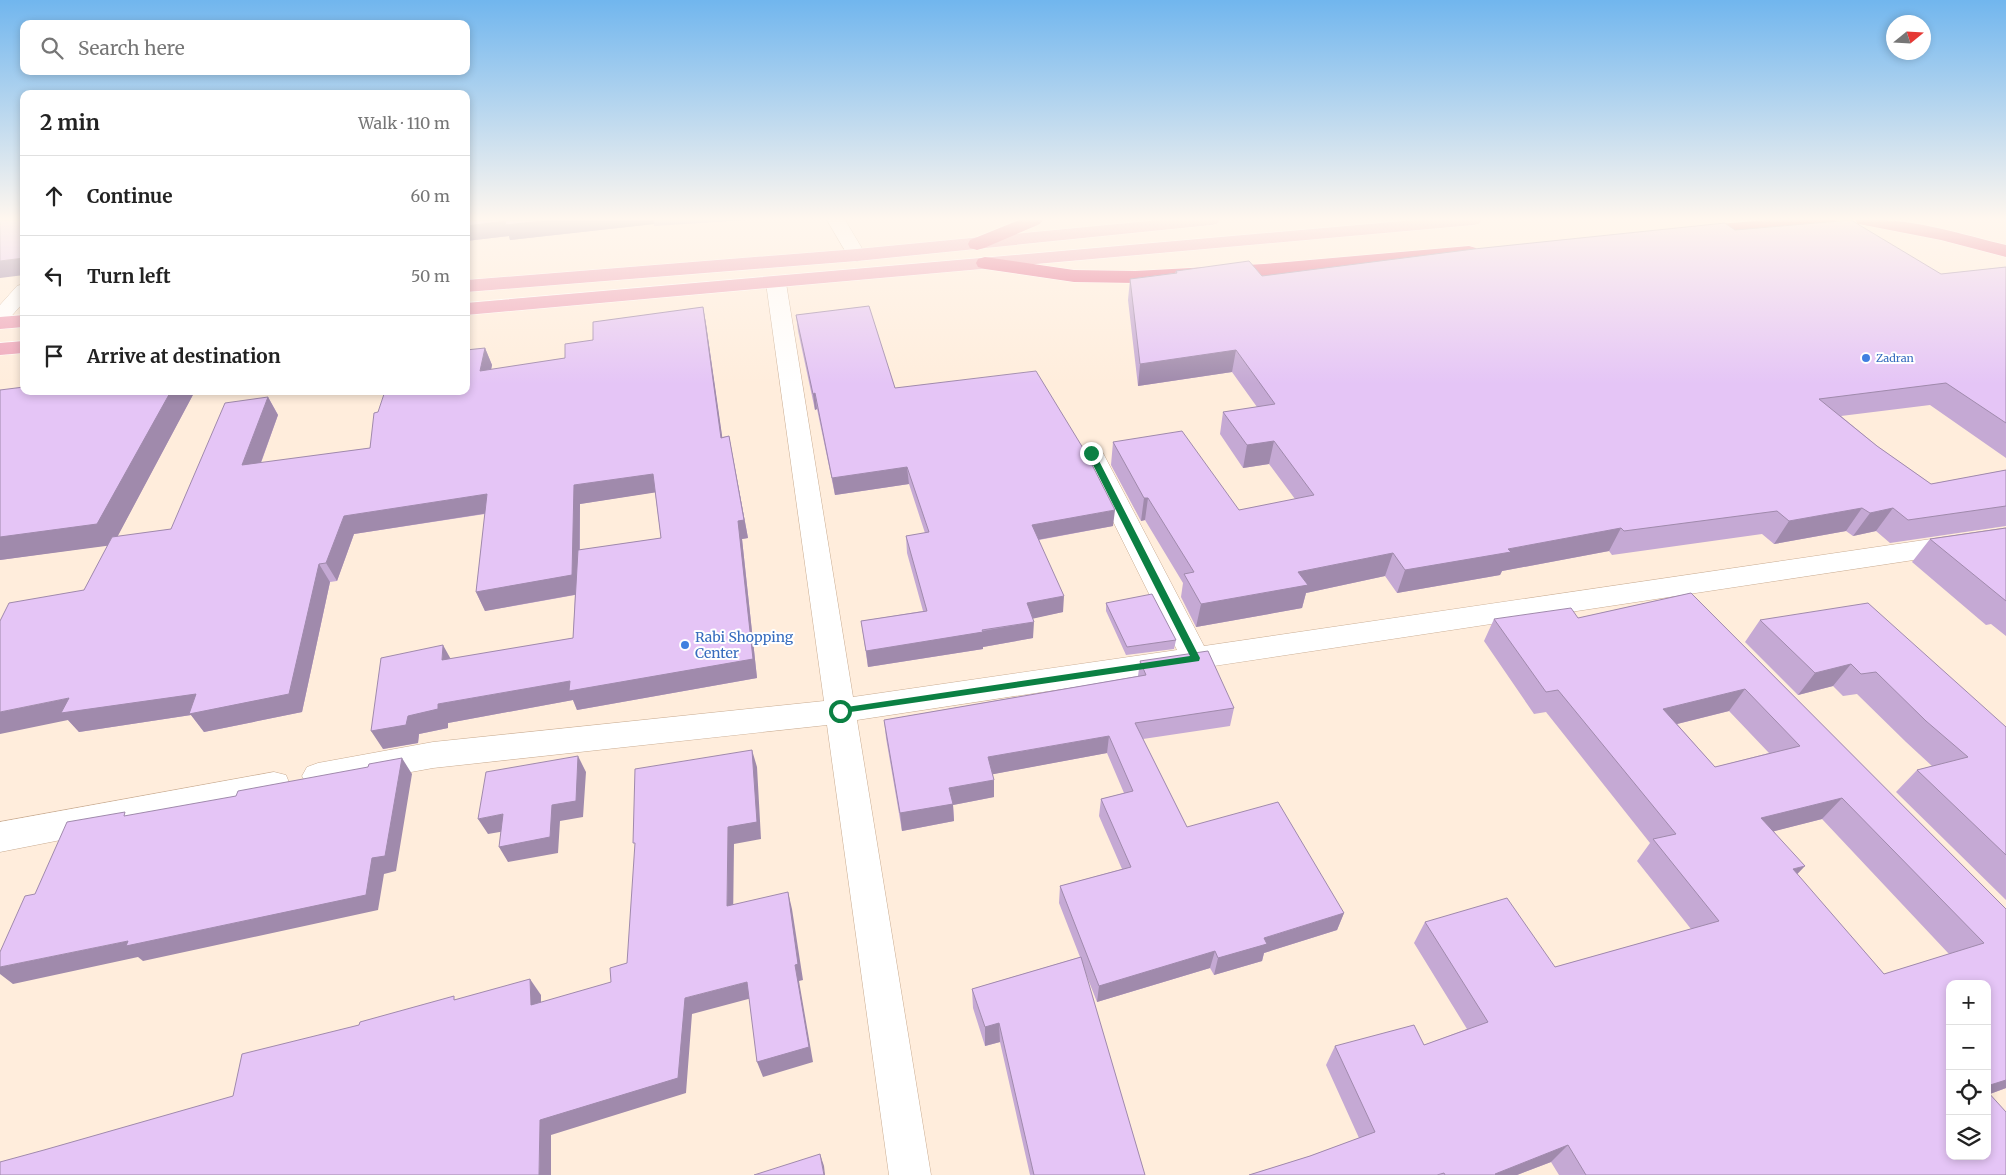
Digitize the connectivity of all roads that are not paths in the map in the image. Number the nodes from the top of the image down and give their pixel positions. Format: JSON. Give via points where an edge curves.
{"nodes":[{"id":1,"x":607,"y":275,"type":"edge"},
{"id":2,"x":861,"y":275,"type":"edge"},
{"id":3,"x":1066,"y":275,"type":"edge"},
{"id":4,"x":1175,"y":275,"type":"edge"},
{"id":5,"x":776,"y":283,"type":"junction"},
{"id":6,"x":470,"y":286,"type":"edge"},
{"id":7,"x":20,"y":294,"type":"edge"},
{"id":8,"x":470,"y":309,"type":"edge"},
{"id":9,"x":0,"y":317,"type":"edge"},
{"id":10,"x":20,"y":321,"type":"edge"},
{"id":11,"x":0,"y":323,"type":"edge"},
{"id":12,"x":20,"y":347,"type":"edge"},
{"id":13,"x":0,"y":349,"type":"edge"},
{"id":14,"x":1091,"y":453,"type":"dead end"},
{"id":15,"x":2006,"y":537,"type":"edge"},
{"id":16,"x":1196,"y":658,"type":"junction"},
{"id":17,"x":840,"y":711,"type":"junction"},
{"id":18,"x":0,"y":837,"type":"edge"},
{"id":19,"x":910,"y":1175,"type":"edge"}],
"edges":[{"from":1,"to":6,"type":"main road"},
{"from":2,"to":5,"type":"main road"},
{"from":3,"to":4,"type":"highway"},
{"from":5,"to":8,"type":"main road"},
{"from":5,"to":17,"type":"street"},
{"from":7,"to":9,"type":"street"},
{"from":10,"to":11,"type":"main road"},
{"from":12,"to":13,"type":"main road"},
{"from":14,"to":16,"type":"street"},
{"from":15,"to":16,"type":"street","via":[[1680,598]]},
{"from":16,"to":17,"type":"street"},
{"from":17,"to":18,"type":"street","via":[[433,754]]},
{"from":17,"to":19,"type":"street"}]}
